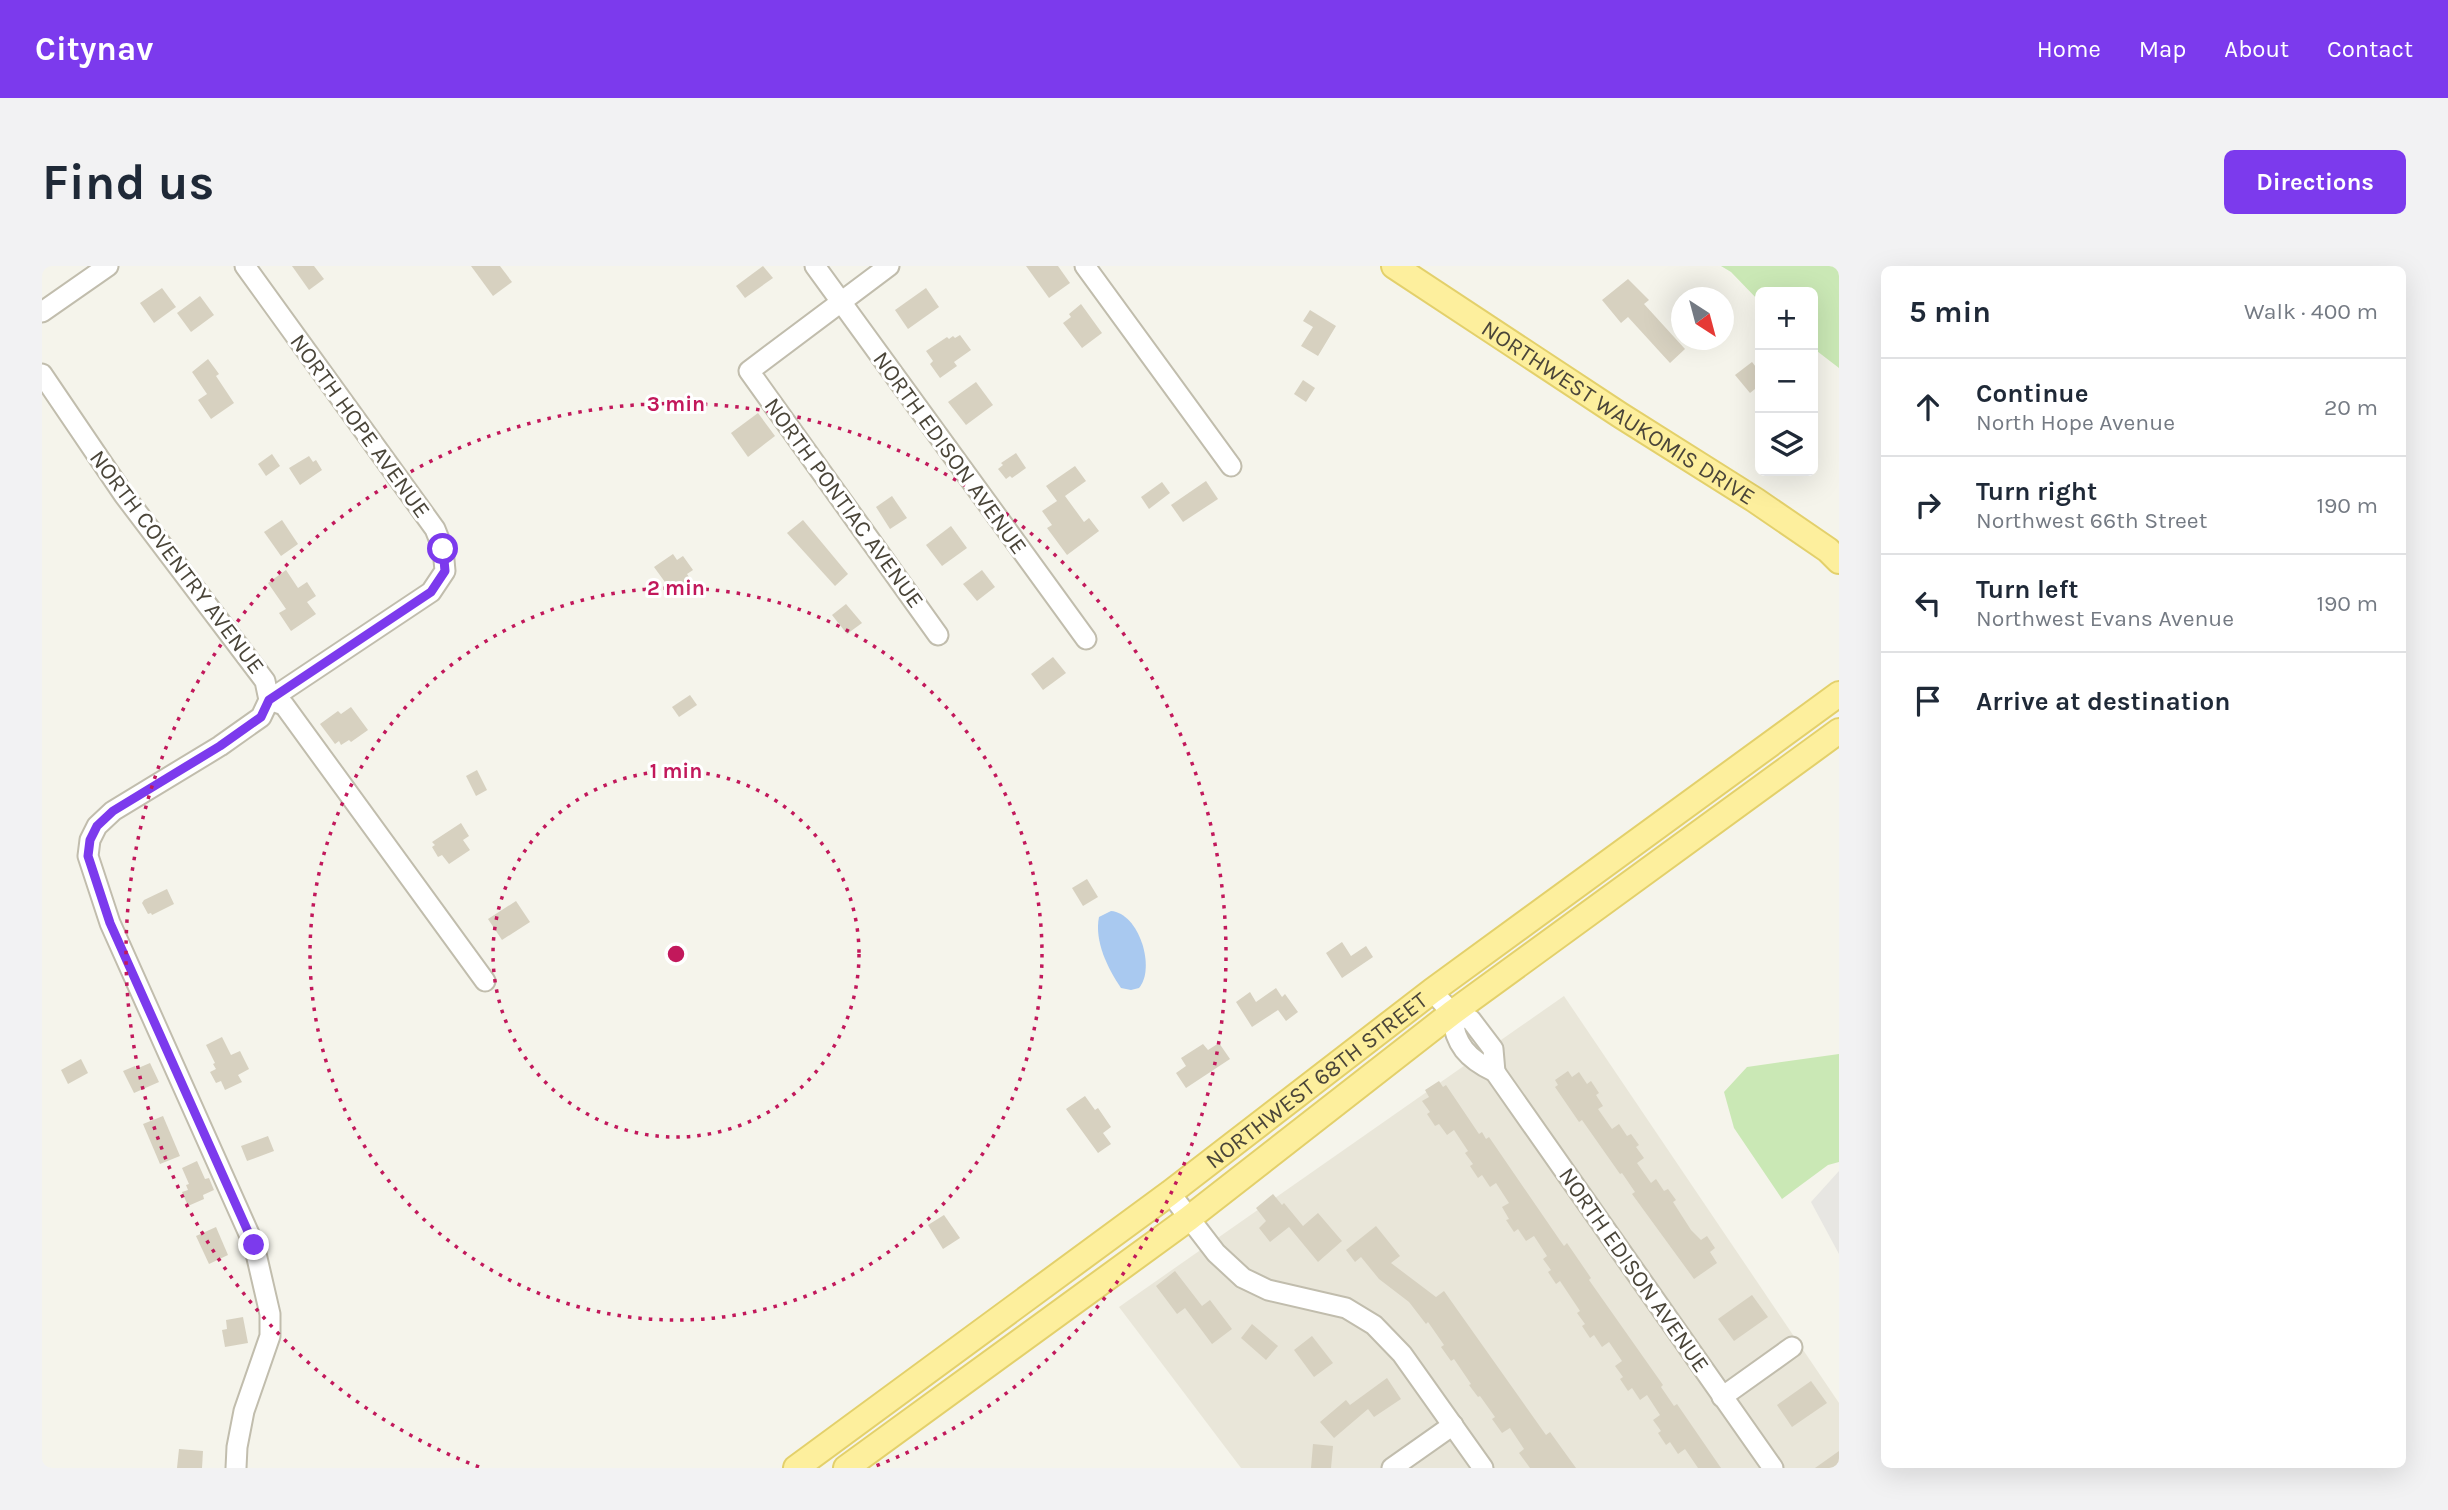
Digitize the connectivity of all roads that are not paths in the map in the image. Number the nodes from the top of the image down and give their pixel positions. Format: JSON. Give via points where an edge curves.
{"nodes":[{"id":1,"x":108,"y":266,"type":"edge"},
{"id":2,"x":245,"y":266,"type":"edge"},
{"id":3,"x":815,"y":266,"type":"edge"},
{"id":4,"x":889,"y":266,"type":"edge"},
{"id":5,"x":1085,"y":266,"type":"edge"},
{"id":6,"x":1394,"y":266,"type":"edge"},
{"id":7,"x":840,"y":301,"type":"junction"},
{"id":8,"x":42,"y":312,"type":"edge"},
{"id":9,"x":42,"y":374,"type":"edge"},
{"id":10,"x":1231,"y":466,"type":"dead end"},
{"id":11,"x":1839,"y":561,"type":"edge"},
{"id":12,"x":938,"y":635,"type":"dead end"},
{"id":13,"x":1086,"y":639,"type":"dead end"},
{"id":14,"x":1839,"y":694,"type":"edge"},
{"id":15,"x":269,"y":700,"type":"junction"},
{"id":16,"x":1839,"y":731,"type":"edge"},
{"id":17,"x":1761,"y":750,"type":"junction"},
{"id":18,"x":1778,"y":775,"type":"junction"},
{"id":19,"x":485,"y":981,"type":"dead end"},
{"id":20,"x":1432,"y":991,"type":"junction"},
{"id":21,"x":1452,"y":1013,"type":"junction"},
{"id":22,"x":1170,"y":1193,"type":"junction"},
{"id":23,"x":1188,"y":1219,"type":"junction"},
{"id":24,"x":1792,"y":1347,"type":"dead end"},
{"id":25,"x":1722,"y":1397,"type":"junction"},
{"id":26,"x":1453,"y":1425,"type":"junction"},
{"id":27,"x":810,"y":1464,"type":"edge"},
{"id":28,"x":236,"y":1468,"type":"edge"},
{"id":29,"x":846,"y":1468,"type":"edge"},
{"id":30,"x":1392,"y":1468,"type":"edge"},
{"id":31,"x":1483,"y":1468,"type":"edge"},
{"id":32,"x":1773,"y":1468,"type":"edge"}],
"edges":[{"from":1,"to":8,"type":"street"},
{"from":2,"to":15,"type":"street","name":"NORTH HOPE AVENUE","via":[[435,529],[445,571],[431,592]]},
{"from":3,"to":7,"type":"street","name":"NORTH EDISON AVENUE"},
{"from":4,"to":7,"type":"street"},
{"from":5,"to":10,"type":"street"},
{"from":6,"to":11,"type":"main road","name":"NORTHWEST WAUKOMIS DRIVE","via":[[1755,500]]},
{"from":7,"to":12,"type":"street","name":"NORTH PONTIAC AVENUE","via":[[750,371]]},
{"from":7,"to":13,"type":"street","name":"NORTH EDISON AVENUE"},
{"from":9,"to":15,"type":"street","name":"NORTH COVENTRY AVENUE","via":[[124,495],[265,681]]},
{"from":14,"to":17,"type":"main road","name":"NORTHWEST 68TH STREET"},
{"from":15,"to":19,"type":"street","name":"NORTH COVENTRY AVENUE","via":[[284,705]]},
{"from":15,"to":28,"type":"street","via":[[261,717],[113,811],[97,826],[88,856],[110,923],[257,1256],[270,1314],[270,1336],[244,1411]]},
{"from":16,"to":18,"type":"main road","name":"NORTHWEST 68TH STREET"},
{"from":17,"to":18,"type":"main road"},
{"from":17,"to":20,"type":"main road","name":"NORTHWEST 68TH STREET"},
{"from":18,"to":21,"type":"main road","name":"NORTHWEST 68TH STREET"},
{"from":20,"to":21,"type":"street","name":"NORTH EDISON AVENUE"},
{"from":20,"to":22,"type":"main road","name":"NORTHWEST 68TH STREET"},
{"from":21,"to":23,"type":"main road","name":"NORTHWEST 68TH STREET"},
{"from":21,"to":25,"type":"street","name":"NORTH EDISON AVENUE","via":[[1453,1033],[1475,1062],[1495,1072]]},
{"from":22,"to":23,"type":"street"},
{"from":22,"to":27,"type":"main road","name":"NORTHWEST 68TH STREET"},
{"from":23,"to":26,"type":"street","via":[[1243,1278],[1268,1290],[1346,1308],[1374,1325],[1402,1354]]},
{"from":23,"to":29,"type":"main road","name":"NORTHWEST 68TH STREET"},
{"from":24,"to":25,"type":"street"},
{"from":25,"to":32,"type":"street","name":"NORTH EDISON AVENUE"},
{"from":26,"to":30,"type":"street"},
{"from":26,"to":31,"type":"street"}]}
